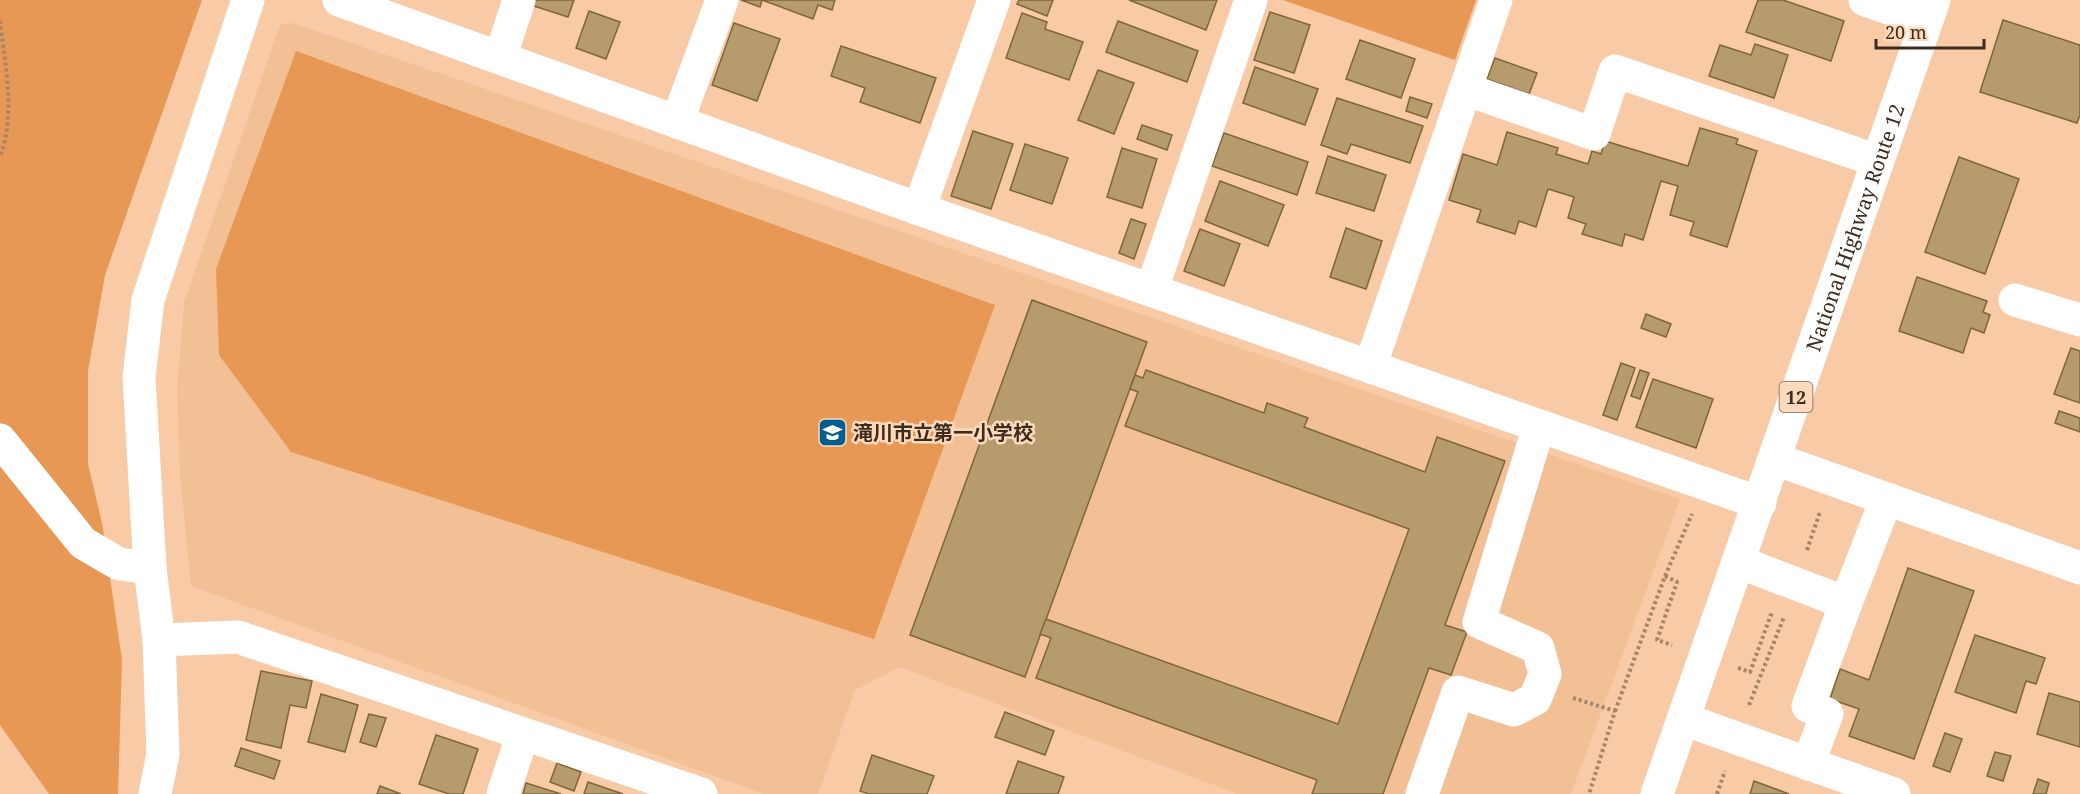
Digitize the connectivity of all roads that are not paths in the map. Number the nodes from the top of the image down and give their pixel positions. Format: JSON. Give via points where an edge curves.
{"nodes":[{"id":1,"x":248,"y":0,"type":"edge"},
{"id":2,"x":339,"y":0,"type":"edge"},
{"id":3,"x":519,"y":0,"type":"edge"},
{"id":4,"x":722,"y":0,"type":"edge"},
{"id":5,"x":994,"y":0,"type":"edge"},
{"id":6,"x":1251,"y":0,"type":"edge"},
{"id":7,"x":1496,"y":0,"type":"edge"},
{"id":8,"x":1865,"y":0,"type":"edge"},
{"id":9,"x":1930,"y":11,"type":"edge"},
{"id":10,"x":500,"y":58,"type":"junction"},
{"id":11,"x":1465,"y":89,"type":"junction"},
{"id":12,"x":678,"y":122,"type":"junction"},
{"id":13,"x":1878,"y":161,"type":"junction"},
{"id":14,"x":919,"y":209,"type":"junction"},
{"id":15,"x":1152,"y":289,"type":"junction"},
{"id":16,"x":2015,"y":300,"type":"dead end"},
{"id":17,"x":2080,"y":320,"type":"edge"},
{"id":18,"x":1370,"y":367,"type":"junction"},
{"id":19,"x":1539,"y":426,"type":"junction"},
{"id":20,"x":0,"y":440,"type":"edge"},
{"id":21,"x":1775,"y":459,"type":"junction"},
{"id":22,"x":1886,"y":500,"type":"junction"},
{"id":23,"x":1760,"y":502,"type":"junction"},
{"id":24,"x":1739,"y":562,"type":"junction"},
{"id":25,"x":150,"y":568,"type":"junction"},
{"id":26,"x":2080,"y":568,"type":"edge"},
{"id":27,"x":1846,"y":603,"type":"junction"},
{"id":28,"x":159,"y":640,"type":"junction"},
{"id":29,"x":1683,"y":720,"type":"junction"},
{"id":30,"x":523,"y":734,"type":"junction"},
{"id":31,"x":1808,"y":764,"type":"junction"},
{"id":32,"x":680,"y":791,"type":"edge"},
{"id":33,"x":155,"y":794,"type":"edge"},
{"id":34,"x":502,"y":794,"type":"edge"},
{"id":35,"x":1422,"y":794,"type":"edge"},
{"id":36,"x":1657,"y":794,"type":"edge"},
{"id":37,"x":1894,"y":794,"type":"edge"}],
"edges":[{"from":1,"to":25,"type":"main road","via":[[148,300],[139,377]]},
{"from":2,"to":10,"type":"main road"},
{"from":3,"to":10,"type":"main road"},
{"from":4,"to":12,"type":"main road"},
{"from":5,"to":14,"type":"main road"},
{"from":6,"to":15,"type":"main road"},
{"from":7,"to":11,"type":"main road"},
{"from":8,"to":9,"type":"main road"},
{"from":9,"to":13,"type":"main road","name":"National Highway Route 12","number":"12"},
{"from":10,"to":12,"type":"main road"},
{"from":11,"to":13,"type":"main road","via":[[1594,134],[1616,71]]},
{"from":11,"to":18,"type":"main road"},
{"from":12,"to":14,"type":"main road"},
{"from":13,"to":21,"type":"main road","name":"National Highway Route 12","number":"12"},
{"from":14,"to":15,"type":"main road"},
{"from":15,"to":18,"type":"main road"},
{"from":16,"to":17,"type":"main road"},
{"from":18,"to":19,"type":"main road"},
{"from":19,"to":23,"type":"main road"},
{"from":19,"to":35,"type":"main road","via":[[1479,622],[1538,648],[1545,674],[1535,699],[1514,710],[1458,692]]},
{"from":20,"to":25,"type":"main road","via":[[83,543],[119,564]]},
{"from":21,"to":22,"type":"main road"},
{"from":21,"to":23,"type":"main road","name":"National Highway Route 12","number":"12"},
{"from":22,"to":26,"type":"main road"},
{"from":22,"to":27,"type":"main road"},
{"from":23,"to":24,"type":"main road","name":"National Highway Route 12","number":"12"},
{"from":24,"to":27,"type":"main road"},
{"from":24,"to":29,"type":"main road","name":"National Highway Route 12","number":"12"},
{"from":25,"to":28,"type":"main road"},
{"from":27,"to":31,"type":"main road","via":[[1808,706],[1827,714]]},
{"from":28,"to":30,"type":"main road","via":[[238,637]]},
{"from":28,"to":33,"type":"main road","via":[[163,754]]},
{"from":29,"to":31,"type":"main road"},
{"from":29,"to":36,"type":"main road","name":"National Highway Route 12","number":"12"},
{"from":30,"to":32,"type":"main road"},
{"from":30,"to":34,"type":"main road"},
{"from":31,"to":37,"type":"main road"}]}
